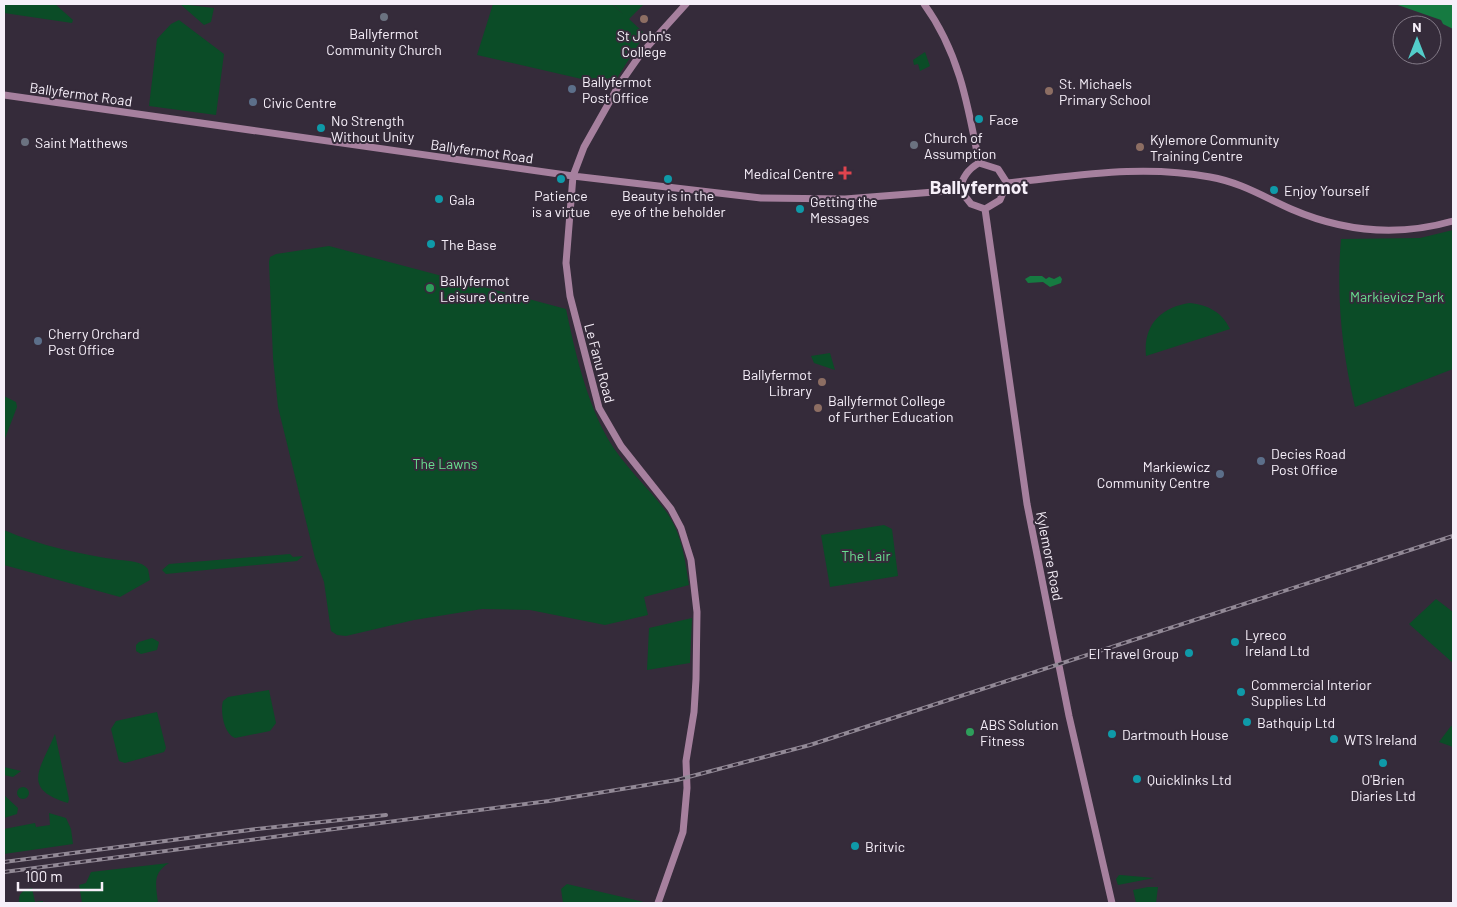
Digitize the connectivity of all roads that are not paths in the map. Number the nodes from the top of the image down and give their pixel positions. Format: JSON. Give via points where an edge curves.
{"nodes":[{"id":1,"x":686,"y":4,"type":"edge"},
{"id":2,"x":924,"y":4,"type":"edge"},
{"id":3,"x":4,"y":95,"type":"edge"},
{"id":4,"x":979,"y":163,"type":"junction"},
{"id":5,"x":573,"y":176,"type":"junction"},
{"id":6,"x":1007,"y":183,"type":"junction"},
{"id":7,"x":960,"y":190,"type":"junction"},
{"id":8,"x":986,"y":208,"type":"junction"},
{"id":9,"x":1453,"y":221,"type":"edge"},
{"id":10,"x":658,"y":903,"type":"edge"},
{"id":11,"x":1112,"y":903,"type":"edge"}],
"edges":[{"from":1,"to":5,"type":"main road","name":"Le Fanu Road","via":[[619,85],[592,129]]},
{"from":2,"to":4,"type":"main road","via":[[947,40],[959,70]]},
{"from":3,"to":5,"type":"main road","name":"Ballyfermot Road"},
{"from":4,"to":6,"type":"main road","via":[[998,169]]},
{"from":4,"to":7,"type":"main road","via":[[964,176]]},
{"from":5,"to":7,"type":"main road","name":"Ballyfermot Road","via":[[791,200],[886,197]]},
{"from":5,"to":10,"type":"main road","name":"Le Fanu Road","via":[[566,245],[567,281],[593,388],[607,425],[671,508],[687,545],[694,575],[698,612],[696,678],[686,766],[683,832]]},
{"from":6,"to":8,"type":"main road","via":[[1000,200]]},
{"from":6,"to":9,"type":"main road","via":[[1118,171],[1165,170],[1230,182],[1307,216],[1363,230],[1414,230]]},
{"from":7,"to":8,"type":"main road","via":[[971,204]]},
{"from":8,"to":11,"type":"main road","name":"Kylemore Road","via":[[1017,445],[1056,653]]}]}
